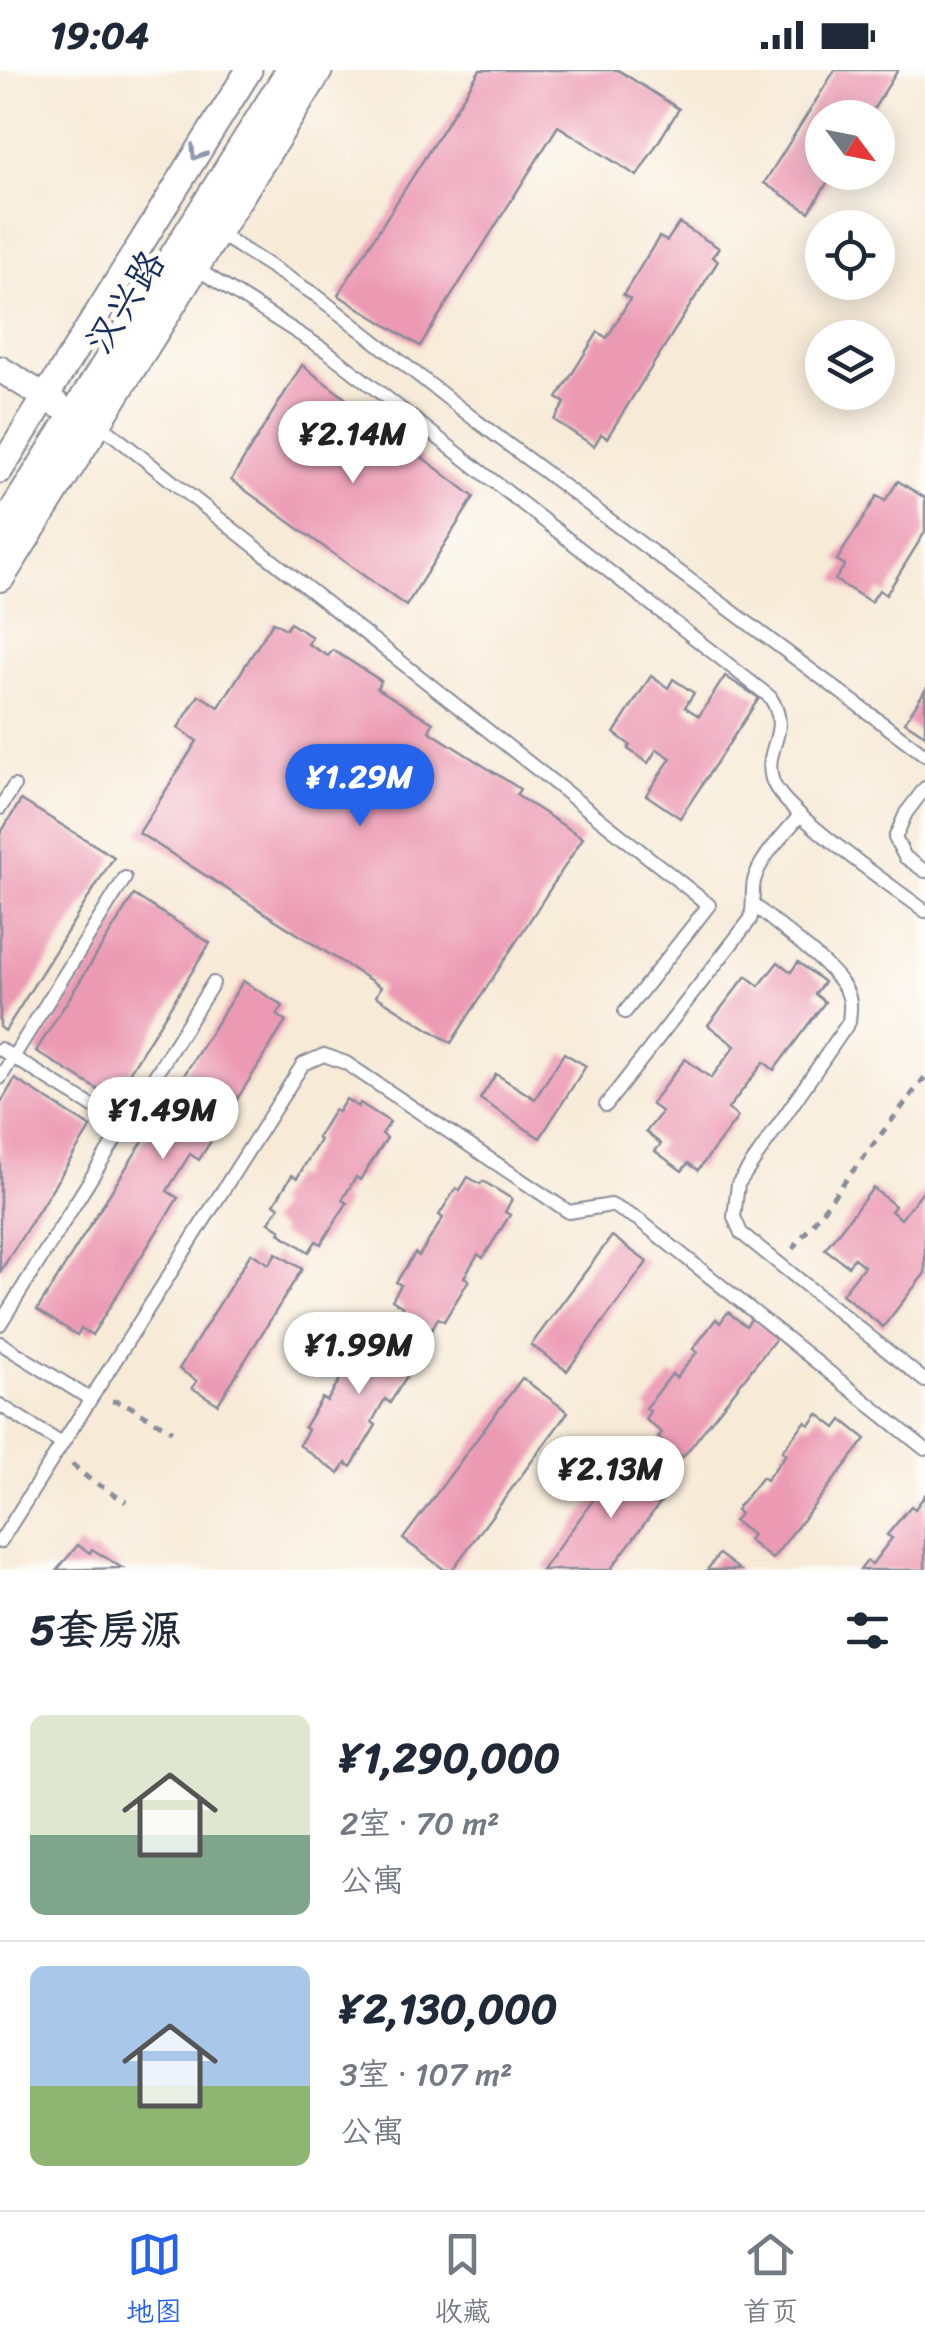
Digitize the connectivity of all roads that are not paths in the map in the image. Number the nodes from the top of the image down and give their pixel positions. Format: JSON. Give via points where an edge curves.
{"nodes":[{"id":1,"x":249,"y":70,"type":"edge"},
{"id":2,"x":292,"y":70,"type":"edge"},
{"id":3,"x":318,"y":70,"type":"edge"},
{"id":4,"x":216,"y":232,"type":"junction"},
{"id":5,"x":194,"y":267,"type":"junction"},
{"id":6,"x":0,"y":369,"type":"edge"},
{"id":7,"x":46,"y":397,"type":"junction"},
{"id":8,"x":86,"y":419,"type":"junction"},
{"id":9,"x":0,"y":470,"type":"edge"},
{"id":10,"x":0,"y":535,"type":"edge"},
{"id":11,"x":0,"y":576,"type":"edge"},
{"id":12,"x":925,"y":755,"type":"edge"},
{"id":13,"x":14,"y":786,"type":"dead end"},
{"id":14,"x":925,"y":788,"type":"edge"},
{"id":15,"x":0,"y":808,"type":"edge"},
{"id":16,"x":800,"y":815,"type":"junction"},
{"id":17,"x":925,"y":871,"type":"edge"},
{"id":18,"x":125,"y":878,"type":"dead end"},
{"id":19,"x":755,"y":906,"type":"junction"},
{"id":20,"x":925,"y":911,"type":"edge"},
{"id":21,"x":213,"y":984,"type":"dead end"},
{"id":22,"x":626,"y":1012,"type":"dead end"},
{"id":23,"x":0,"y":1049,"type":"edge"},
{"id":24,"x":13,"y":1057,"type":"junction"},
{"id":25,"x":0,"y":1078,"type":"edge"},
{"id":26,"x":606,"y":1104,"type":"dead end"},
{"id":27,"x":124,"y":1126,"type":"junction"},
{"id":28,"x":0,"y":1324,"type":"edge"},
{"id":29,"x":0,"y":1343,"type":"edge"},
{"id":30,"x":925,"y":1381,"type":"edge"},
{"id":31,"x":90,"y":1399,"type":"junction"},
{"id":32,"x":0,"y":1405,"type":"edge"},
{"id":33,"x":62,"y":1444,"type":"junction"},
{"id":34,"x":925,"y":1449,"type":"edge"},
{"id":35,"x":0,"y":1542,"type":"edge"}],
"edges":[{"from":1,"to":7,"type":"street","one_way":true},
{"from":2,"to":8,"type":"street","name":"汉兴路"},
{"from":3,"to":4,"type":"street","name":"汉兴路"},
{"from":4,"to":5,"type":"street","name":"汉兴路"},
{"from":4,"to":12,"type":"lane","via":[[317,296]]},
{"from":5,"to":8,"type":"street","name":"汉兴路"},
{"from":5,"to":16,"type":"lane","via":[[328,352],[770,698],[780,732],[772,782]]},
{"from":6,"to":7,"type":"street"},
{"from":7,"to":8,"type":"street"},
{"from":7,"to":9,"type":"street"},
{"from":8,"to":10,"type":"street","name":"汉兴路"},
{"from":8,"to":11,"type":"street","name":"汉兴路"},
{"from":8,"to":22,"type":"lane","via":[[709,905]]},
{"from":13,"to":15,"type":"lane"},
{"from":14,"to":17,"type":"lane","via":[[895,838]]},
{"from":16,"to":19,"type":"lane","via":[[758,869]]},
{"from":16,"to":20,"type":"lane"},
{"from":18,"to":24,"type":"lane"},
{"from":19,"to":26,"type":"lane"},
{"from":19,"to":30,"type":"lane","via":[[834,975],[851,1006],[849,1022],[738,1184],[734,1217],[741,1233],[780,1267]]},
{"from":21,"to":27,"type":"lane"},
{"from":23,"to":24,"type":"lane"},
{"from":24,"to":25,"type":"lane"},
{"from":24,"to":27,"type":"lane"},
{"from":27,"to":28,"type":"lane"},
{"from":29,"to":31,"type":"lane"},
{"from":31,"to":33,"type":"lane"},
{"from":31,"to":34,"type":"lane","via":[[303,1064],[324,1056],[346,1063],[568,1212],[611,1205],[639,1220]]},
{"from":32,"to":33,"type":"lane"},
{"from":33,"to":35,"type":"lane"}]}
